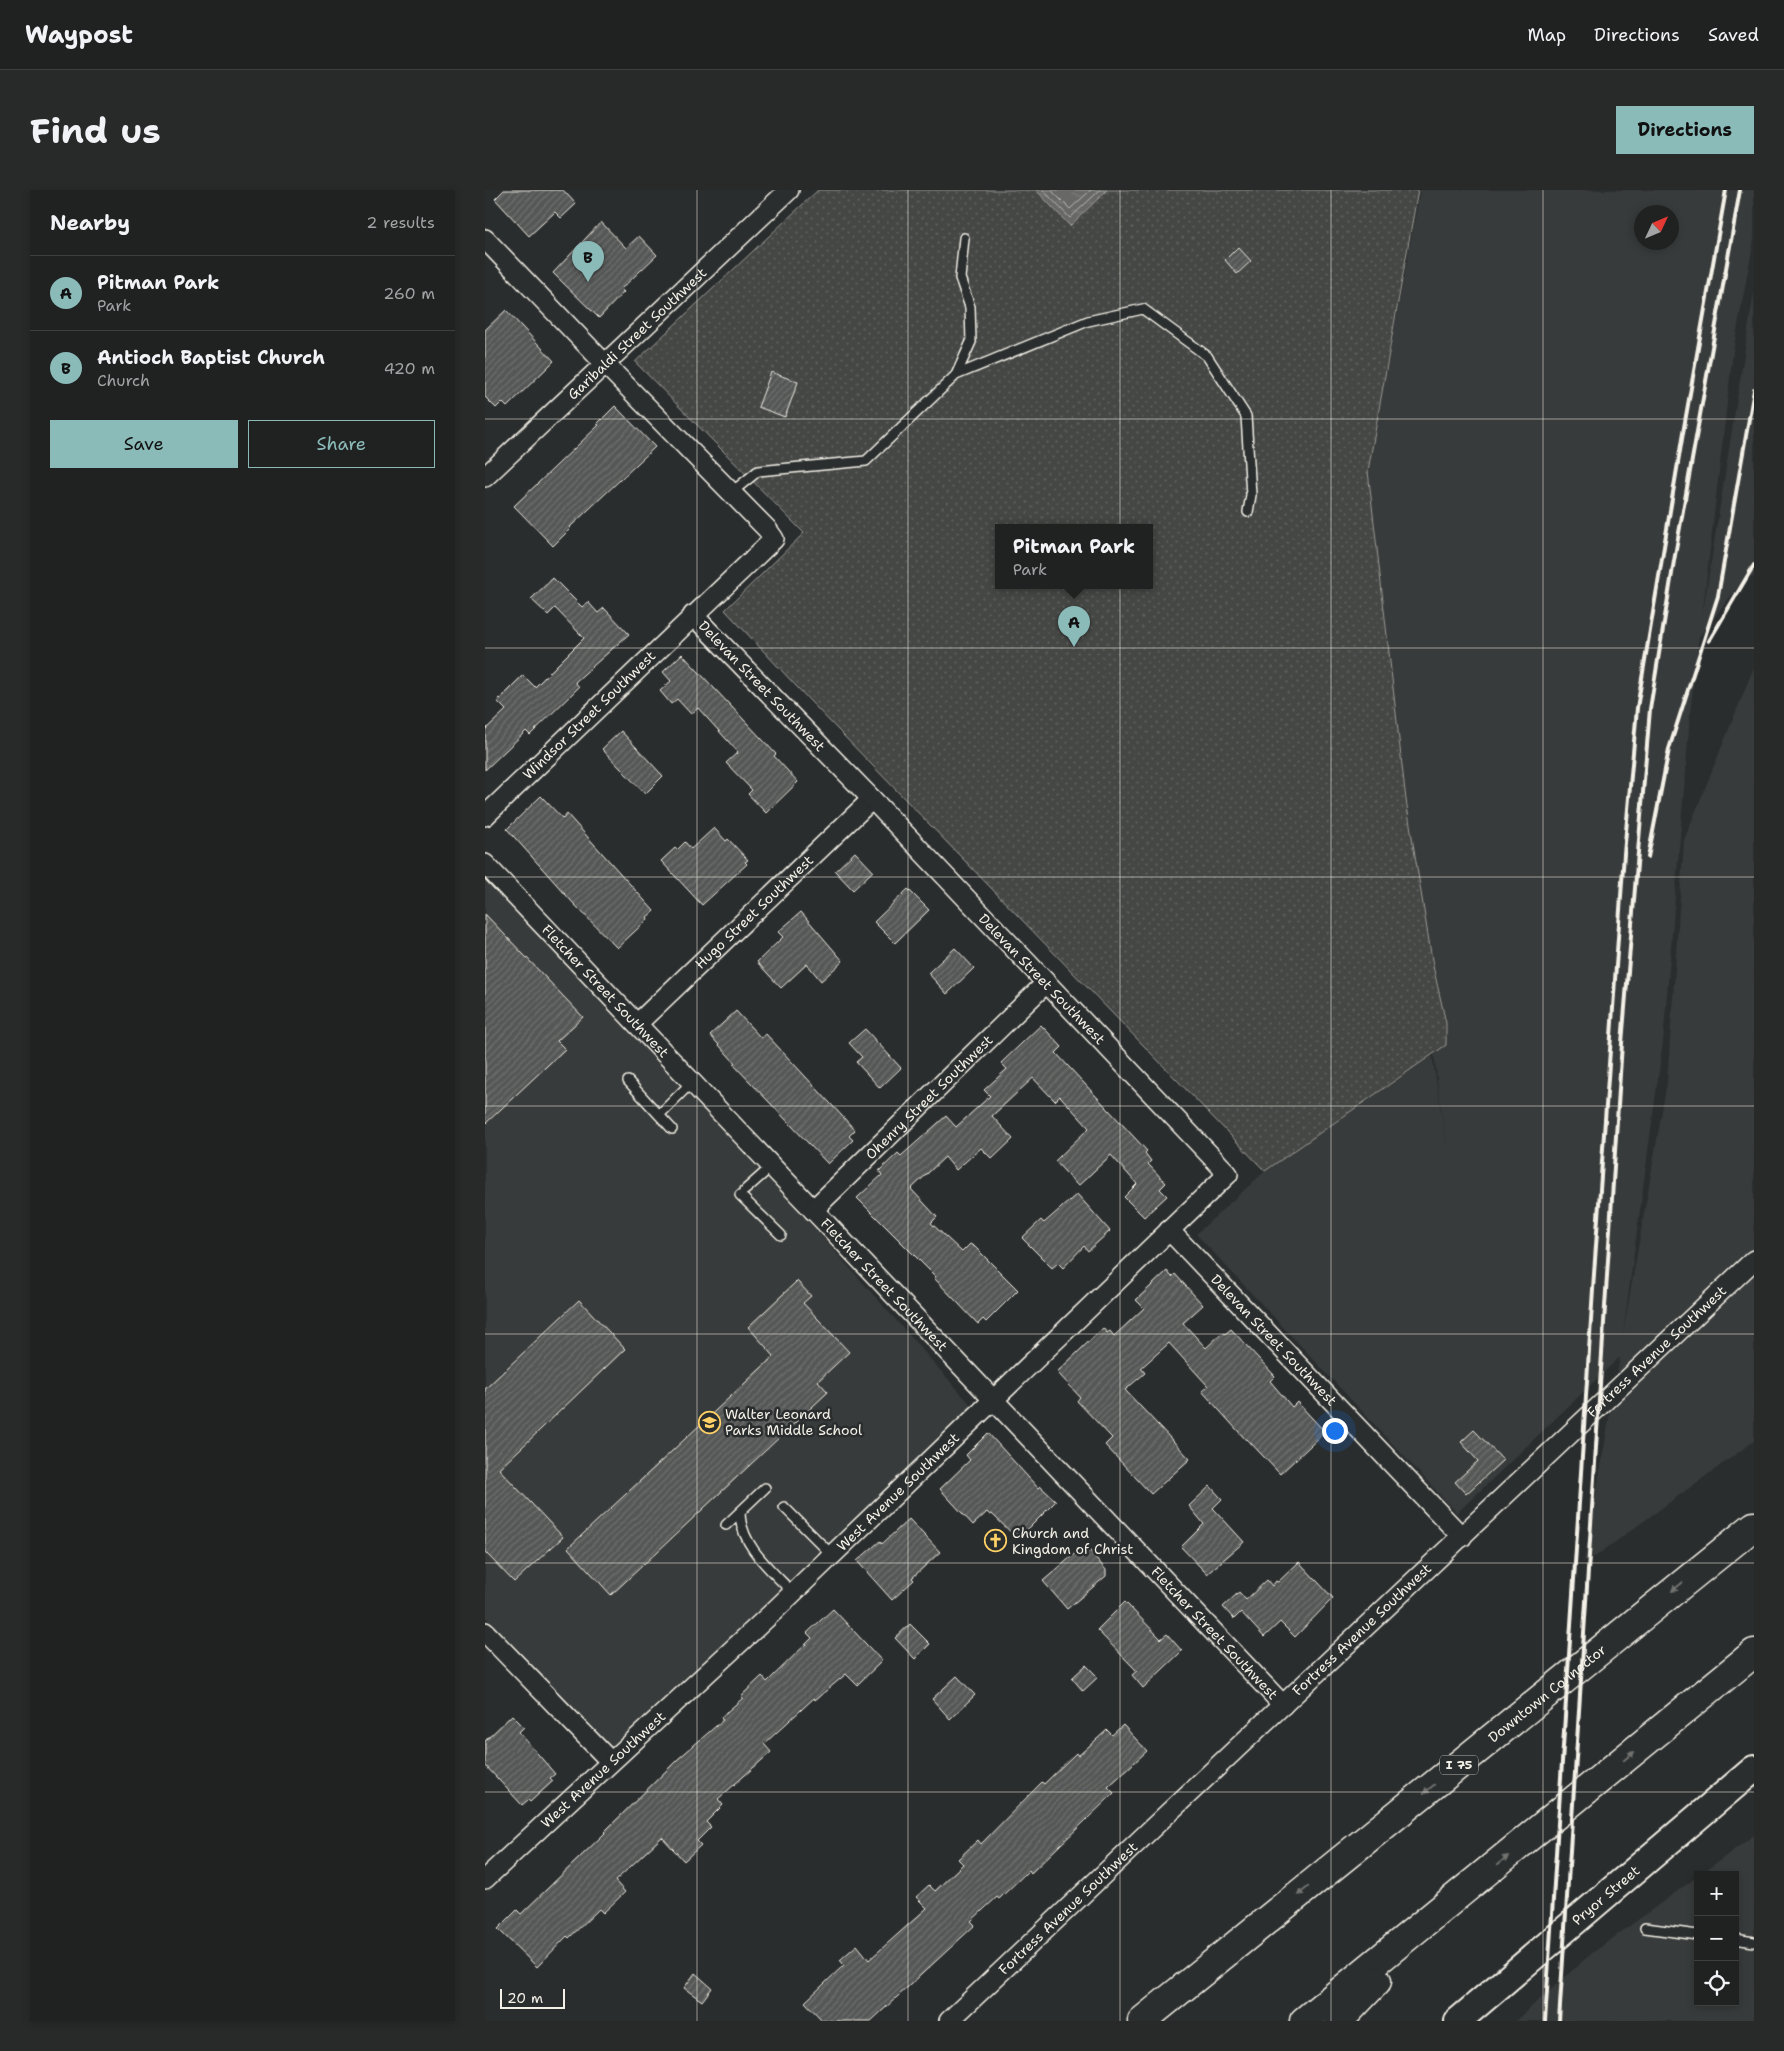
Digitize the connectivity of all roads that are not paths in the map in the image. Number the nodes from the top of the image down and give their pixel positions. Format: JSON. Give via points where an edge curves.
{"nodes":[{"id":1,"x":789,"y":190,"type":"edge"},
{"id":2,"x":964,"y":238,"type":"dead end"},
{"id":3,"x":485,"y":239,"type":"edge"},
{"id":4,"x":604,"y":363,"type":"junction"},
{"id":5,"x":956,"y":374,"type":"junction"},
{"id":6,"x":485,"y":477,"type":"edge"},
{"id":7,"x":732,"y":492,"type":"junction"},
{"id":8,"x":1248,"y":512,"type":"dead end"},
{"id":9,"x":693,"y":615,"type":"junction"},
{"id":10,"x":872,"y":799,"type":"junction"},
{"id":11,"x":485,"y":816,"type":"edge"},
{"id":12,"x":485,"y":864,"type":"edge"},
{"id":13,"x":1046,"y":983,"type":"junction"},
{"id":14,"x":637,"y":1024,"type":"junction"},
{"id":15,"x":628,"y":1081,"type":"dead end"},
{"id":16,"x":692,"y":1082,"type":"junction"},
{"id":17,"x":1153,"y":1096,"type":"joint"},
{"id":18,"x":659,"y":1115,"type":"junction"},
{"id":19,"x":672,"y":1128,"type":"dead end"},
{"id":20,"x":771,"y":1166,"type":"junction"},
{"id":21,"x":813,"y":1210,"type":"junction"},
{"id":22,"x":1169,"y":1230,"type":"junction"},
{"id":23,"x":781,"y":1236,"type":"dead end"},
{"id":24,"x":1754,"y":1260,"type":"edge"},
{"id":25,"x":993,"y":1400,"type":"junction"},
{"id":26,"x":765,"y":1488,"type":"dead end"},
{"id":27,"x":784,"y":1507,"type":"dead end"},
{"id":28,"x":740,"y":1512,"type":"junction"},
{"id":29,"x":727,"y":1525,"type":"dead end"},
{"id":30,"x":1754,"y":1526,"type":"edge"},
{"id":31,"x":1461,"y":1536,"type":"junction"},
{"id":32,"x":832,"y":1555,"type":"junction"},
{"id":33,"x":793,"y":1592,"type":"junction"},
{"id":34,"x":485,"y":1632,"type":"edge"},
{"id":35,"x":1754,"y":1653,"type":"edge"},
{"id":36,"x":1283,"y":1705,"type":"junction"},
{"id":37,"x":610,"y":1761,"type":"junction"},
{"id":38,"x":1754,"y":1769,"type":"edge"},
{"id":39,"x":485,"y":1879,"type":"edge"},
{"id":40,"x":1466,"y":1891,"type":"junction"},
{"id":41,"x":1645,"y":1928,"type":"dead end"},
{"id":42,"x":1694,"y":1934,"type":"edge"},
{"id":43,"x":1739,"y":1940,"type":"edge"},
{"id":44,"x":1754,"y":1942,"type":"edge"},
{"id":45,"x":1202,"y":1974,"type":"junction"},
{"id":46,"x":949,"y":2021,"type":"edge"},
{"id":47,"x":1122,"y":2021,"type":"edge"},
{"id":48,"x":1142,"y":2021,"type":"edge"},
{"id":49,"x":1304,"y":2021,"type":"edge"},
{"id":50,"x":1339,"y":2021,"type":"edge"},
{"id":51,"x":1458,"y":2021,"type":"edge"}],
"edges":[{"from":1,"to":4,"type":"street","name":"Garibaldi Street Southwest"},
{"from":2,"to":5,"type":"lane","via":[[960,278],[971,307],[971,342]]},
{"from":3,"to":4,"type":"street","name":"Delevan Street Southwest"},
{"from":4,"to":6,"type":"street","name":"Garibaldi Street Southwest"},
{"from":4,"to":7,"type":"street","name":"Delevan Street Southwest"},
{"from":5,"to":7,"type":"lane","via":[[866,461],[758,471]]},
{"from":5,"to":8,"type":"lane","via":[[1088,321],[1143,309],[1207,356],[1246,416],[1251,495]]},
{"from":7,"to":9,"type":"street","name":"Delevan Street Southwest","via":[[774,539]]},
{"from":9,"to":10,"type":"street","name":"Delevan Street Southwest"},
{"from":9,"to":11,"type":"street","name":"Windsor Street Southwest"},
{"from":10,"to":13,"type":"street","name":"Delevan Street Southwest"},
{"from":10,"to":14,"type":"street","name":"Hugo Street Southwest"},
{"from":12,"to":14,"type":"street","name":"Fletcher Street Southwest"},
{"from":13,"to":17,"type":"street","name":"Delevan Street Southwest"},
{"from":13,"to":21,"type":"street","name":"Ohenry Street Southwest"},
{"from":14,"to":16,"type":"street","name":"Fletcher Street Southwest"},
{"from":15,"to":18,"type":"lane"},
{"from":16,"to":18,"type":"lane"},
{"from":16,"to":20,"type":"street","name":"Fletcher Street Southwest"},
{"from":17,"to":22,"type":"street","name":"West Avenue Southwest","via":[[1228,1174]]},
{"from":18,"to":19,"type":"lane"},
{"from":20,"to":21,"type":"street","name":"Fletcher Street Southwest"},
{"from":20,"to":23,"type":"lane","via":[[743,1192]]},
{"from":21,"to":25,"type":"street","name":"Fletcher Street Southwest"},
{"from":22,"to":25,"type":"street","name":"West Avenue Southwest"},
{"from":22,"to":31,"type":"street","name":"Delevan Street Southwest"},
{"from":24,"to":31,"type":"street","name":"Fortress Avenue Southwest"},
{"from":25,"to":32,"type":"street","name":"West Avenue Southwest"},
{"from":25,"to":36,"type":"street","name":"Fletcher Street Southwest"},
{"from":26,"to":28,"type":"lane"},
{"from":27,"to":32,"type":"lane"},
{"from":28,"to":29,"type":"lane"},
{"from":28,"to":33,"type":"lane","via":[[740,1525],[749,1545]]},
{"from":30,"to":45,"type":"highway","name":"Downtown Connector","number":"I 75","one_way":true},
{"from":31,"to":36,"type":"street","name":"Fortress Avenue Southwest"},
{"from":32,"to":33,"type":"street","name":"West Avenue Southwest"},
{"from":33,"to":37,"type":"street","name":"West Avenue Southwest"},
{"from":34,"to":37,"type":"street"},
{"from":40,"to":35,"type":"highway","one_way":true},
{"from":36,"to":46,"type":"street","name":"Fortress Avenue Southwest"},
{"from":37,"to":39,"type":"street","name":"West Avenue Southwest"},
{"from":38,"to":51,"type":"main road","name":"Pryor Street"},
{"from":40,"to":49,"type":"highway"},
{"from":40,"to":50,"type":"highway"},
{"from":41,"to":42,"type":"lane"},
{"from":43,"to":44,"type":"lane"},
{"from":45,"to":47,"type":"highway"},
{"from":45,"to":48,"type":"highway","number":"I 75"}]}
